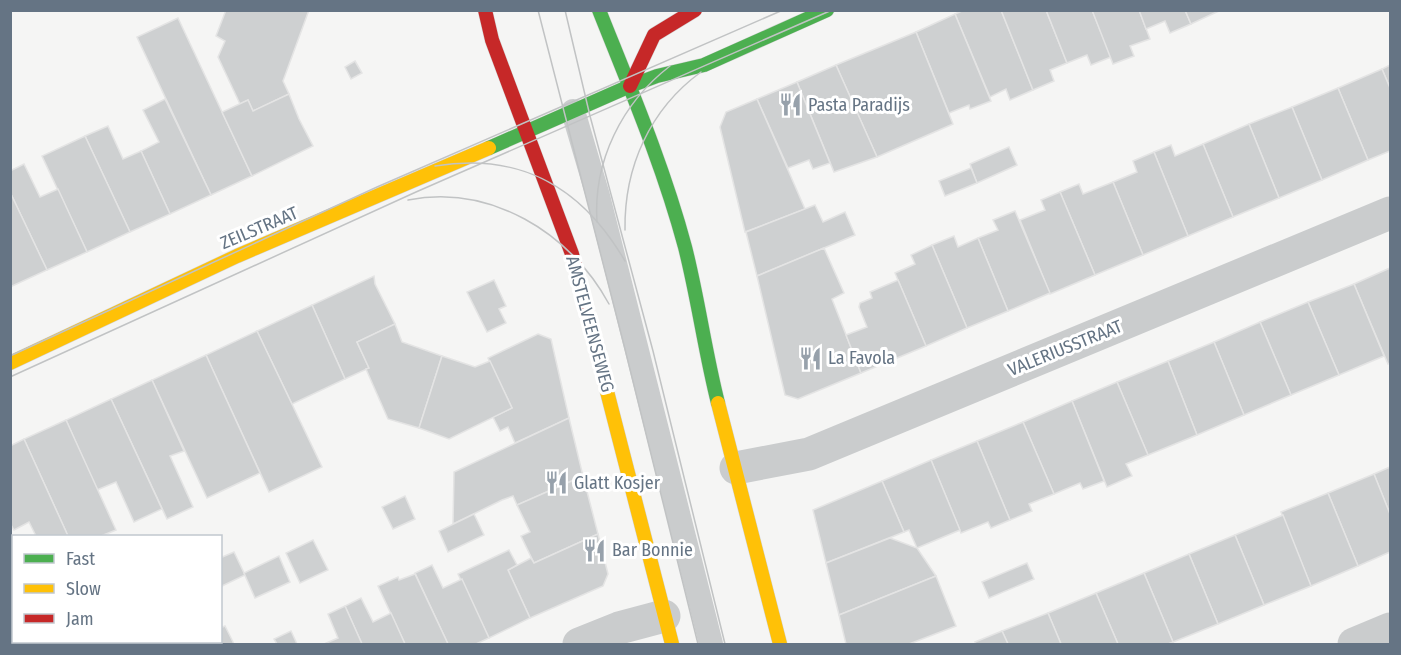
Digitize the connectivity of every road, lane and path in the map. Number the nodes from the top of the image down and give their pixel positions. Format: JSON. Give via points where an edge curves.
{"nodes":[{"id":1,"x":485,"y":10,"type":"edge"},
{"id":2,"x":599,"y":10,"type":"edge"},
{"id":3,"x":695,"y":10,"type":"edge"},
{"id":4,"x":828,"y":10,"type":"edge"},
{"id":5,"x":630,"y":86,"type":"junction"},
{"id":6,"x":573,"y":111,"type":"junction"},
{"id":7,"x":526,"y":132,"type":"junction"},
{"id":8,"x":1390,"y":213,"type":"edge"},
{"id":9,"x":10,"y":363,"type":"edge"},
{"id":10,"x":736,"y":468,"type":"junction"},
{"id":11,"x":1390,"y":629,"type":"edge"},
{"id":12,"x":668,"y":630,"type":"edge"},
{"id":13,"x":579,"y":645,"type":"edge"},
{"id":14,"x":711,"y":645,"type":"edge"},
{"id":15,"x":780,"y":645,"type":"edge"},
{"id":16,"x":1354,"y":645,"type":"edge"}],
"edges":[{"from":1,"to":7,"type":"main road","name":"AMSTELVEENSEWEG"},
{"from":2,"to":5,"type":"main road"},
{"from":3,"to":5,"type":"main road","via":[[654,35]]},
{"from":4,"to":5,"type":"main road","name":"ZEILSTRAAT","via":[[704,64]]},
{"from":5,"to":6,"type":"main road","name":"ZEILSTRAAT"},
{"from":5,"to":10,"type":"main road","via":[[661,167],[685,248],[706,356]]},
{"from":6,"to":7,"type":"main road","name":"ZEILSTRAAT"},
{"from":6,"to":14,"type":"lane","name":"AMSTELVEENSEWEG"},
{"from":7,"to":9,"type":"main road","name":"ZEILSTRAAT","via":[[237,256]]},
{"from":7,"to":12,"type":"main road","name":"AMSTELVEENSEWEG","via":[[572,254]]},
{"from":8,"to":10,"type":"street","name":"VALERIUSSTRAAT","via":[[809,454]]},
{"from":10,"to":15,"type":"main road"},
{"from":11,"to":16,"type":"street"},
{"from":12,"to":13,"type":"street","via":[[619,628]]}]}
